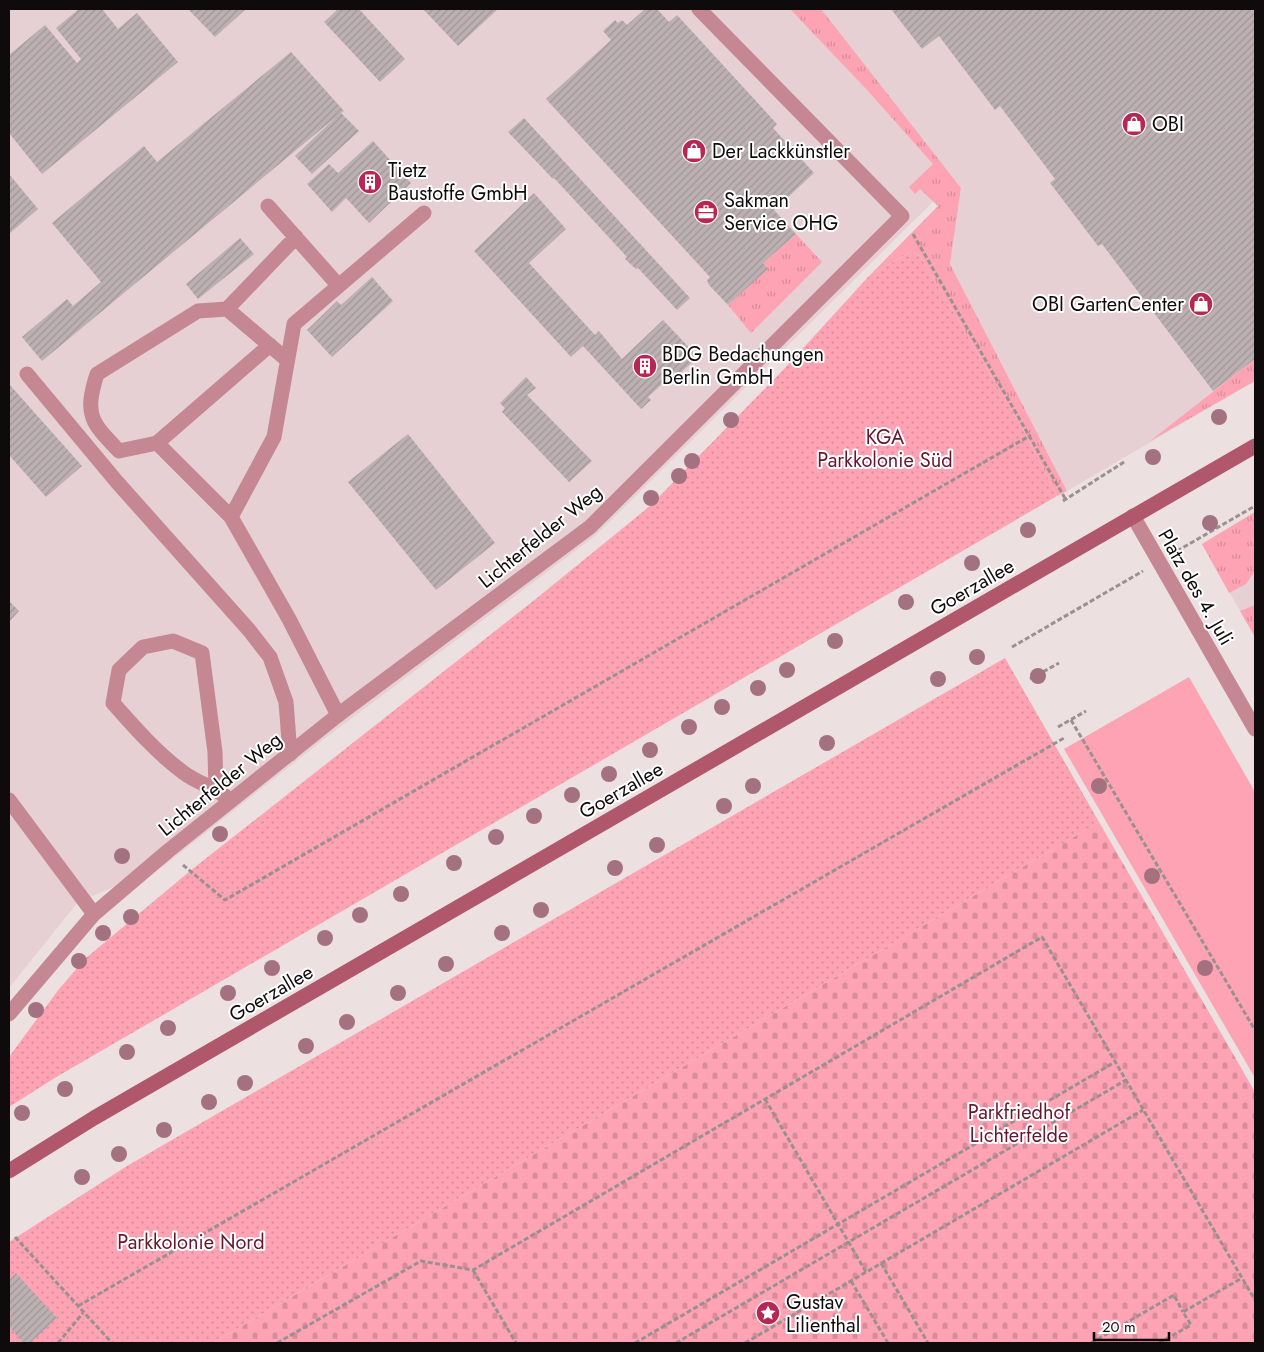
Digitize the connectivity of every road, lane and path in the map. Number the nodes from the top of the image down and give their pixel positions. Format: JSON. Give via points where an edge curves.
{"nodes":[{"id":1,"x":698,"y":9,"type":"edge"},
{"id":2,"x":268,"y":206,"type":"dead end"},
{"id":3,"x":424,"y":213,"type":"dead end"},
{"id":4,"x":902,"y":216,"type":"junction"},
{"id":5,"x":296,"y":237,"type":"junction"},
{"id":6,"x":338,"y":285,"type":"junction"},
{"id":7,"x":228,"y":310,"type":"junction"},
{"id":8,"x":270,"y":345,"type":"junction"},
{"id":9,"x":286,"y":359,"type":"junction"},
{"id":10,"x":27,"y":374,"type":"dead end"},
{"id":11,"x":1030,"y":435,"type":"junction"},
{"id":12,"x":157,"y":443,"type":"junction"},
{"id":13,"x":1255,"y":446,"type":"edge"},
{"id":14,"x":1124,"y":462,"type":"dead end"},
{"id":15,"x":1255,"y":506,"type":"edge"},
{"id":16,"x":1133,"y":516,"type":"junction"},
{"id":17,"x":232,"y":517,"type":"junction"},
{"id":18,"x":1159,"y":562,"type":"junction"},
{"id":19,"x":1012,"y":647,"type":"dead end"},
{"id":20,"x":1059,"y":663,"type":"dead end"},
{"id":21,"x":1030,"y":679,"type":"dead end"},
{"id":22,"x":1086,"y":711,"type":"dead end"},
{"id":23,"x":338,"y":715,"type":"junction"},
{"id":24,"x":1071,"y":720,"type":"junction"},
{"id":25,"x":1058,"y":727,"type":"dead end"},
{"id":26,"x":1255,"y":729,"type":"edge"},
{"id":27,"x":1064,"y":738,"type":"dead end"},
{"id":28,"x":290,"y":754,"type":"junction"},
{"id":29,"x":216,"y":789,"type":"junction"},
{"id":30,"x":9,"y":800,"type":"edge"},
{"id":31,"x":230,"y":800,"type":"junction"},
{"id":32,"x":168,"y":851,"type":"junction"},
{"id":33,"x":94,"y":914,"type":"junction"},
{"id":34,"x":9,"y":1014,"type":"edge"},
{"id":35,"x":1255,"y":1030,"type":"edge"},
{"id":36,"x":1116,"y":1062,"type":"junction"},
{"id":37,"x":1126,"y":1080,"type":"junction"},
{"id":38,"x":764,"y":1099,"type":"junction"},
{"id":39,"x":1144,"y":1110,"type":"junction"},
{"id":40,"x":9,"y":1171,"type":"edge"},
{"id":41,"x":838,"y":1224,"type":"junction"},
{"id":42,"x":15,"y":1238,"type":"dead end"},
{"id":43,"x":849,"y":1242,"type":"junction"},
{"id":44,"x":881,"y":1263,"type":"junction"},
{"id":45,"x":473,"y":1270,"type":"junction"},
{"id":46,"x":866,"y":1272,"type":"junction"},
{"id":47,"x":1242,"y":1277,"type":"junction"},
{"id":48,"x":851,"y":1281,"type":"junction"},
{"id":49,"x":1255,"y":1300,"type":"edge"},
{"id":50,"x":78,"y":1306,"type":"junction"},
{"id":51,"x":1184,"y":1312,"type":"junction"},
{"id":52,"x":83,"y":1313,"type":"junction"},
{"id":53,"x":58,"y":1343,"type":"edge"},
{"id":54,"x":112,"y":1343,"type":"edge"},
{"id":55,"x":278,"y":1343,"type":"edge"},
{"id":56,"x":516,"y":1343,"type":"edge"},
{"id":57,"x":635,"y":1343,"type":"edge"},
{"id":58,"x":676,"y":1343,"type":"edge"},
{"id":59,"x":745,"y":1343,"type":"edge"},
{"id":60,"x":888,"y":1343,"type":"edge"},
{"id":61,"x":928,"y":1343,"type":"edge"},
{"id":62,"x":1091,"y":1343,"type":"edge"},
{"id":63,"x":1160,"y":1343,"type":"edge"}],
"edges":[{"from":1,"to":4,"type":"street"},
{"from":2,"to":5,"type":"street"},
{"from":3,"to":6,"type":"street"},
{"from":4,"to":11,"type":"path"},
{"from":4,"to":23,"type":"street","name":"Lichterfelder Weg","via":[[590,527]]},
{"from":5,"to":6,"type":"street"},
{"from":5,"to":7,"type":"street"},
{"from":6,"to":9,"type":"street","via":[[294,324]]},
{"from":7,"to":8,"type":"street"},
{"from":7,"to":12,"type":"street","via":[[198,311],[97,374],[89,398],[92,419],[100,431],[119,451]]},
{"from":8,"to":9,"type":"street"},
{"from":8,"to":12,"type":"street"},
{"from":9,"to":17,"type":"street","via":[[274,437]]},
{"from":10,"to":28,"type":"street","via":[[270,657],[286,702]]},
{"from":11,"to":14,"type":"path","via":[[1064,500]]},
{"from":11,"to":32,"type":"path","via":[[225,900]]},
{"from":12,"to":17,"type":"street"},
{"from":13,"to":16,"type":"main road","name":"Goerzallee"},
{"from":15,"to":18,"type":"path"},
{"from":16,"to":18,"type":"street","name":"Platz des 4. Juli"},
{"from":16,"to":40,"type":"main road","name":"Goerzallee","via":[[103,1113]]},
{"from":17,"to":23,"type":"street"},
{"from":18,"to":19,"type":"path"},
{"from":18,"to":26,"type":"street","name":"Platz des 4. Juli"},
{"from":20,"to":21,"type":"path"},
{"from":22,"to":24,"type":"path"},
{"from":23,"to":28,"type":"street","name":"Lichterfelder Weg"},
{"from":24,"to":25,"type":"path"},
{"from":24,"to":35,"type":"path"},
{"from":27,"to":50,"type":"path"},
{"from":28,"to":31,"type":"street","name":"Lichterfelder Weg"},
{"from":29,"to":29,"type":"street","via":[[186,774],[144,739],[113,703],[119,670],[143,647],[173,640],[202,653],[216,752]]},
{"from":29,"to":31,"type":"street"},
{"from":30,"to":33,"type":"street"},
{"from":31,"to":32,"type":"street","name":"Lichterfelder Weg"},
{"from":32,"to":33,"type":"street","name":"Lichterfelder Weg"},
{"from":33,"to":34,"type":"street","name":"Lichterfelder Weg"},
{"from":36,"to":37,"type":"path"},
{"from":36,"to":38,"type":"path","via":[[1042,937]]},
{"from":36,"to":41,"type":"path"},
{"from":37,"to":39,"type":"path"},
{"from":37,"to":43,"type":"path"},
{"from":38,"to":41,"type":"path"},
{"from":38,"to":45,"type":"path"},
{"from":39,"to":44,"type":"path"},
{"from":39,"to":47,"type":"path"},
{"from":41,"to":43,"type":"path"},
{"from":41,"to":57,"type":"path"},
{"from":42,"to":50,"type":"path"},
{"from":43,"to":46,"type":"path"},
{"from":43,"to":58,"type":"path"},
{"from":44,"to":46,"type":"path"},
{"from":44,"to":61,"type":"path"},
{"from":45,"to":55,"type":"path","via":[[421,1260]]},
{"from":45,"to":56,"type":"path"},
{"from":46,"to":48,"type":"path"},
{"from":47,"to":49,"type":"path"},
{"from":47,"to":51,"type":"path"},
{"from":48,"to":59,"type":"path"},
{"from":48,"to":60,"type":"path"},
{"from":50,"to":52,"type":"path"},
{"from":51,"to":62,"type":"path","via":[[1174,1295]]},
{"from":51,"to":63,"type":"path","via":[[1191,1325]]},
{"from":52,"to":53,"type":"path"},
{"from":52,"to":54,"type":"path"}]}
